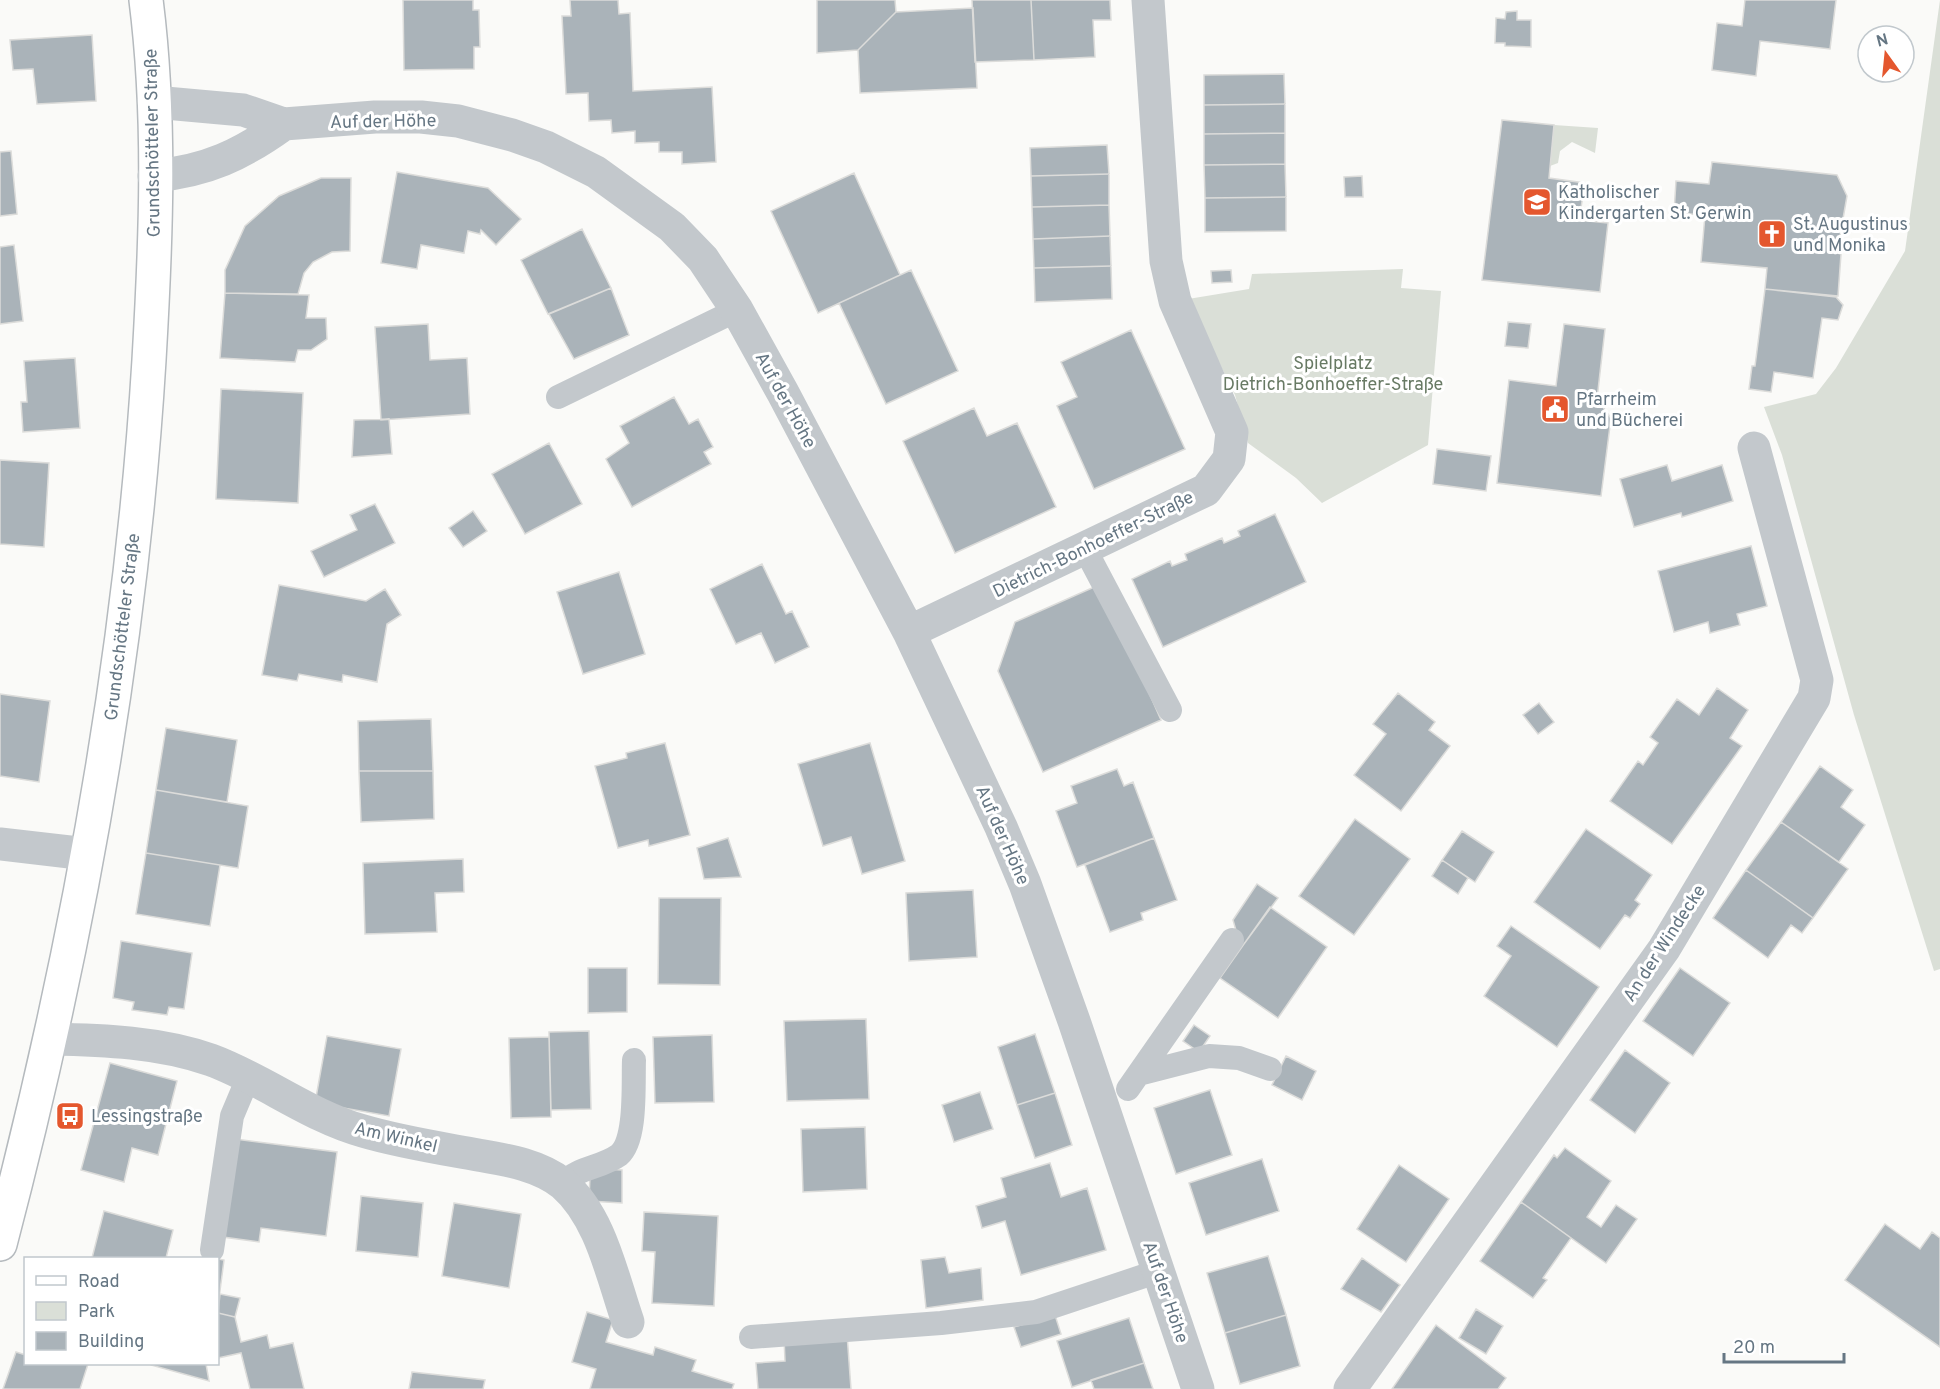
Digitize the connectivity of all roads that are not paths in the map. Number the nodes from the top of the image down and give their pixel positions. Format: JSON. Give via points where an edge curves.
{"nodes":[{"id":1,"x":146,"y":0,"type":"edge"},
{"id":2,"x":1148,"y":0,"type":"edge"},
{"id":3,"x":154,"y":102,"type":"junction"},
{"id":4,"x":284,"y":124,"type":"junction"},
{"id":5,"x":154,"y":176,"type":"junction"},
{"id":6,"x":737,"y":310,"type":"junction"},
{"id":7,"x":558,"y":397,"type":"dead end"},
{"id":8,"x":1754,"y":448,"type":"dead end"},
{"id":9,"x":1085,"y":549,"type":"junction"},
{"id":10,"x":909,"y":632,"type":"junction"},
{"id":11,"x":1170,"y":710,"type":"dead end"},
{"id":12,"x":0,"y":844,"type":"edge"},
{"id":13,"x":87,"y":854,"type":"junction"},
{"id":14,"x":1232,"y":940,"type":"dead end"},
{"id":15,"x":50,"y":1039,"type":"junction"},
{"id":16,"x":634,"y":1060,"type":"dead end"},
{"id":17,"x":1270,"y":1069,"type":"dead end"},
{"id":18,"x":248,"y":1078,"type":"junction"},
{"id":19,"x":562,"y":1184,"type":"junction"},
{"id":20,"x":0,"y":1244,"type":"edge"},
{"id":21,"x":213,"y":1250,"type":"dead end"},
{"id":22,"x":1159,"y":1271,"type":"junction"},
{"id":23,"x":628,"y":1322,"type":"dead end"},
{"id":24,"x":751,"y":1337,"type":"dead end"},
{"id":25,"x":1198,"y":1389,"type":"edge"},
{"id":26,"x":1350,"y":1389,"type":"edge"}],
"edges":[{"from":1,"to":3,"type":"main road","name":"Grundschötteler Straße"},
{"from":2,"to":9,"type":"street","name":"Dietrich-Bonhoeffer-Straße","via":[[1166,261],[1174,301],[1232,432],[1229,459],[1206,490]]},
{"from":3,"to":4,"type":"street","name":"Auf der Höhe","via":[[243,110]]},
{"from":3,"to":5,"type":"main road","name":"Grundschötteler Straße"},
{"from":4,"to":5,"type":"street","via":[[251,148],[221,163]]},
{"from":4,"to":6,"type":"street","name":"Auf der Höhe","via":[[421,117],[458,121],[546,147],[596,172],[672,227],[703,259]]},
{"from":5,"to":13,"type":"main road","name":"Grundschötteler Straße","via":[[154,279],[144,438],[127,606]]},
{"from":6,"to":7,"type":"lane"},
{"from":6,"to":10,"type":"street","name":"Auf der Höhe"},
{"from":8,"to":26,"type":"street","name":"An der Windecke","via":[[1817,680],[1814,698],[1664,949]]},
{"from":9,"to":10,"type":"street","name":"Dietrich-Bonhoeffer-Straße"},
{"from":9,"to":11,"type":"lane"},
{"from":10,"to":22,"type":"street","name":"Auf der Höhe","via":[[1025,884]]},
{"from":12,"to":13,"type":"street"},
{"from":13,"to":15,"type":"main road","name":"Grundschötteler Straße"},
{"from":14,"to":17,"type":"lane","via":[[1133,1082],[1209,1056],[1239,1058]]},
{"from":15,"to":18,"type":"street","name":"Am Winkel","via":[[98,1040],[176,1050],[212,1060]]},
{"from":15,"to":20,"type":"main road","name":"Grundschötteler Straße"},
{"from":16,"to":19,"type":"lane","via":[[627,1143],[619,1154],[572,1173]]},
{"from":18,"to":19,"type":"street","name":"Am Winkel","via":[[363,1132],[504,1159],[531,1167]]},
{"from":18,"to":21,"type":"lane","via":[[232,1116]]},
{"from":19,"to":23,"type":"street","name":"Am Winkel","via":[[582,1204],[598,1236]]},
{"from":22,"to":24,"type":"lane","via":[[1036,1312]]},
{"from":22,"to":25,"type":"street","name":"Auf der Höhe"}]}
